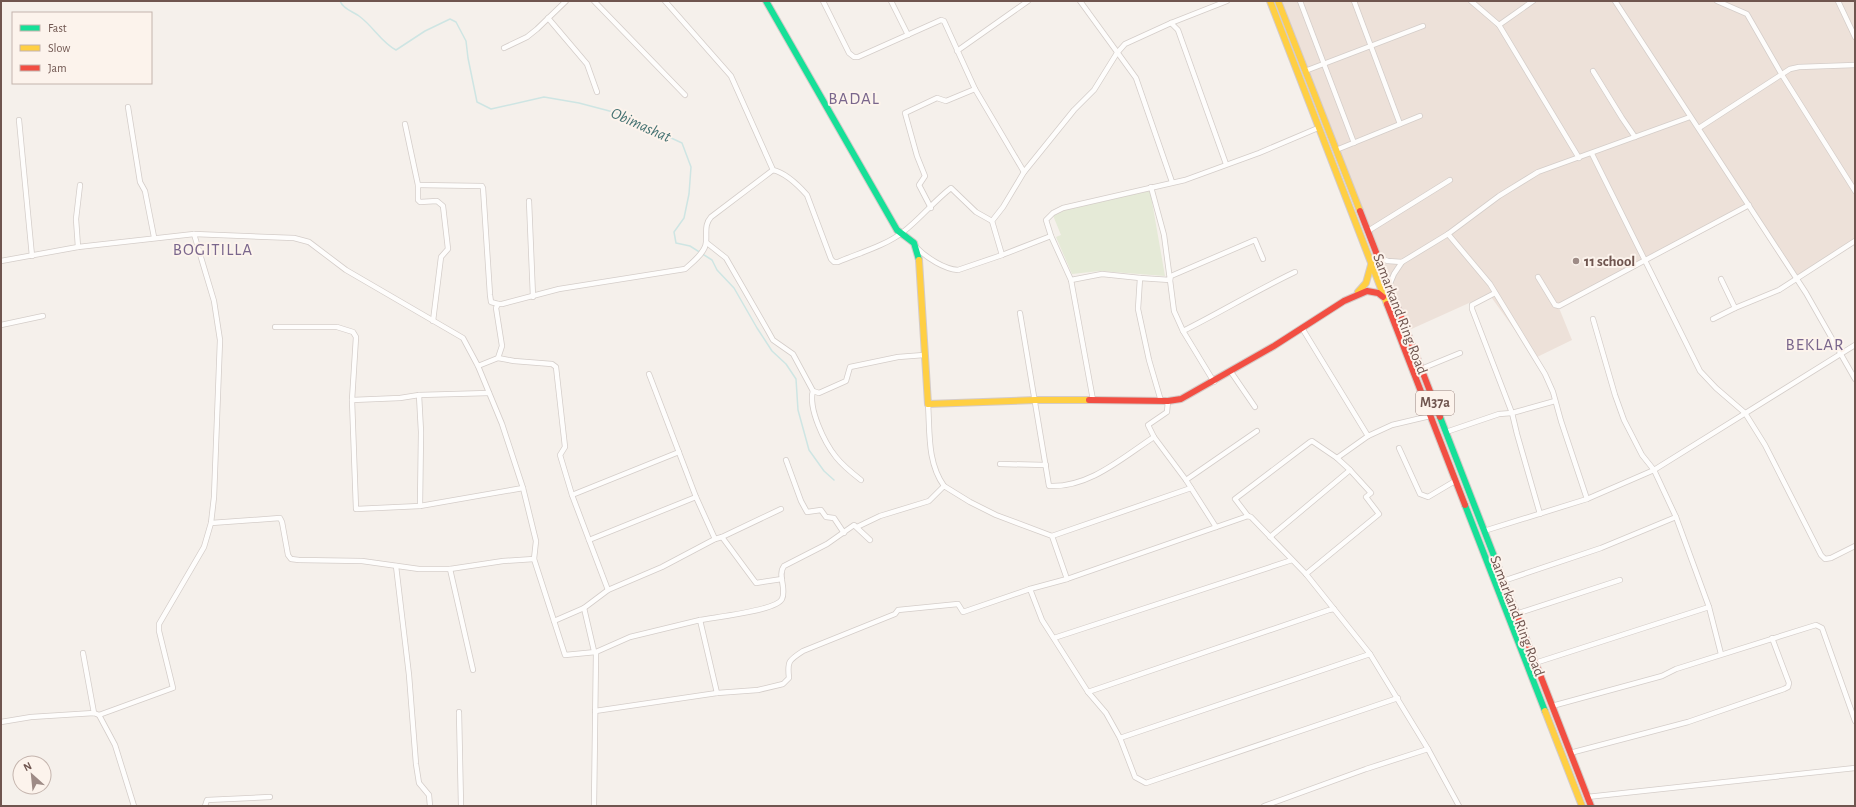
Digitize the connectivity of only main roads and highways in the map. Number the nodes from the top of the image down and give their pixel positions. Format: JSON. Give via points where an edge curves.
{"nodes":[{"id":1,"x":766,"y":1,"type":"edge"},
{"id":2,"x":1270,"y":1,"type":"edge"},
{"id":3,"x":1278,"y":1,"type":"edge"},
{"id":4,"x":1341,"y":164,"type":"junction"},
{"id":5,"x":1333,"y":167,"type":"junction"},
{"id":6,"x":1371,"y":265,"type":"junction"},
{"id":7,"x":1354,"y":296,"type":"junction"},
{"id":8,"x":1383,"y":297,"type":"junction"},
{"id":9,"x":1421,"y":368,"type":"junction"},
{"id":10,"x":1411,"y":369,"type":"junction"},
{"id":11,"x":1582,"y":806,"type":"edge"},
{"id":12,"x":1591,"y":806,"type":"edge"}],
"edges":[{"from":1,"to":7,"type":"main road","via":[[897,230],[910,238],[917,248],[928,404],[1181,399],[1231,372]]},
{"from":2,"to":5,"type":"main road","name":"Samarkand Ring Road","number":"M37a"},
{"from":3,"to":4,"type":"main road","name":"Samarkand Ring Road","number":"M37a"},
{"from":4,"to":5,"type":"main road"},
{"from":4,"to":9,"type":"main road","name":"Samarkand Ring Road","number":"M37a"},
{"from":5,"to":6,"type":"main road","name":"Samarkand Ring Road","number":"M37a"},
{"from":6,"to":7,"type":"main road","via":[[1364,288]]},
{"from":6,"to":8,"type":"main road","name":"Samarkand Ring Road","number":"M37a"},
{"from":7,"to":8,"type":"main road","via":[[1367,291]]},
{"from":8,"to":10,"type":"main road","name":"Samarkand Ring Road","number":"M37a"},
{"from":9,"to":10,"type":"main road"},
{"from":9,"to":12,"type":"main road","name":"Samarkand Ring Road","number":"M37a"},
{"from":10,"to":11,"type":"main road","name":"Samarkand Ring Road","number":"M37a"}]}
